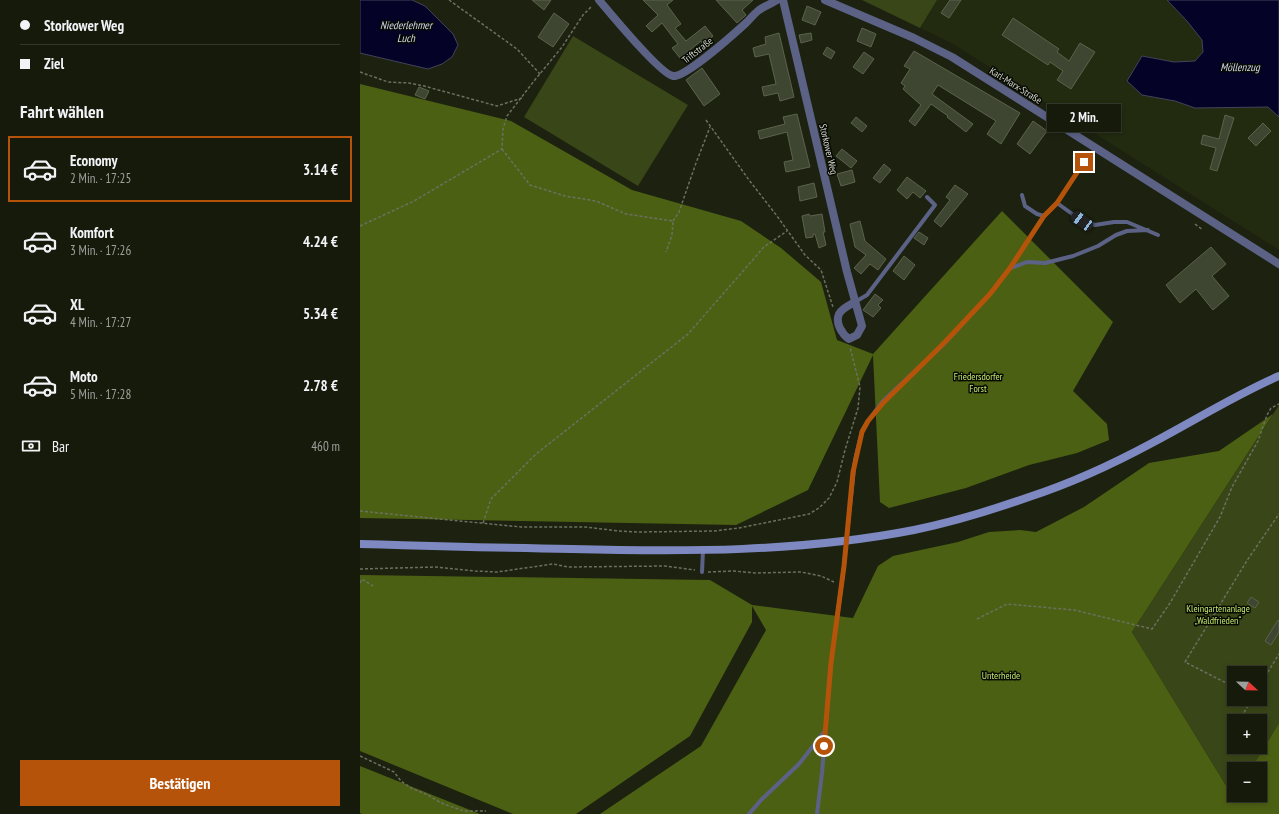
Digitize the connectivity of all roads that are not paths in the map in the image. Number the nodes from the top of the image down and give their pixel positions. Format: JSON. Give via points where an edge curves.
{"nodes":[{"id":1,"x":777,"y":0,"type":"edge"},
{"id":2,"x":783,"y":0,"type":"edge"},
{"id":3,"x":825,"y":0,"type":"edge"},
{"id":4,"x":596,"y":2,"type":"edge"},
{"id":5,"x":1084,"y":162,"type":"dead end"},
{"id":6,"x":1022,"y":195,"type":"dead end"},
{"id":7,"x":927,"y":197,"type":"dead end"},
{"id":8,"x":1057,"y":203,"type":"junction"},
{"id":9,"x":1044,"y":216,"type":"junction"},
{"id":10,"x":1148,"y":230,"type":"junction"},
{"id":11,"x":1158,"y":234,"type":"dead end"},
{"id":12,"x":1279,"y":264,"type":"edge"},
{"id":13,"x":1010,"y":268,"type":"junction"},
{"id":14,"x":855,"y":302,"type":"junction"},
{"id":15,"x":1279,"y":376,"type":"edge"},
{"id":16,"x":360,"y":544,"type":"edge"},
{"id":17,"x":703,"y":550,"type":"junction"},
{"id":18,"x":702,"y":572,"type":"road end"},
{"id":19,"x":824,"y":732,"type":"junction"},
{"id":20,"x":749,"y":814,"type":"edge"},
{"id":21,"x":817,"y":814,"type":"edge"}],
"edges":[{"from":1,"to":4,"type":"street","name":"Triftstraße","via":[[758,11],[711,53],[677,76],[672,76],[658,67]]},
{"from":2,"to":14,"type":"street","name":"Storkower Weg"},
{"from":3,"to":12,"type":"street","name":"Karl-Marx-Straße","via":[[952,57]]},
{"from":5,"to":8,"type":"lane"},
{"from":6,"to":9,"type":"lane","via":[[1025,206]]},
{"from":7,"to":14,"type":"lane","via":[[935,205],[867,295]]},
{"from":8,"to":9,"type":"lane"},
{"from":8,"to":10,"type":"lane","via":[[1082,221],[1095,225],[1127,222]]},
{"from":9,"to":13,"type":"lane"},
{"from":10,"to":11,"type":"lane"},
{"from":10,"to":13,"type":"lane","via":[[1127,231],[1073,256],[1045,263],[1027,262]]},
{"from":13,"to":19,"type":"lane","bridge":true,"via":[[971,316],[884,402],[862,432],[855,460]]},
{"from":14,"to":14,"type":"street","name":"Storkower Weg","via":[[862,326],[857,335],[849,339],[842,335],[838,322],[839,314]]},
{"from":15,"to":17,"type":"main road","via":[[1092,473],[1032,497],[985,512],[916,529],[858,539],[789,546]]},
{"from":16,"to":17,"type":"main road"},
{"from":17,"to":18,"type":"lane"},
{"from":19,"to":20,"type":"lane","via":[[799,764]]},
{"from":19,"to":21,"type":"lane"}]}
